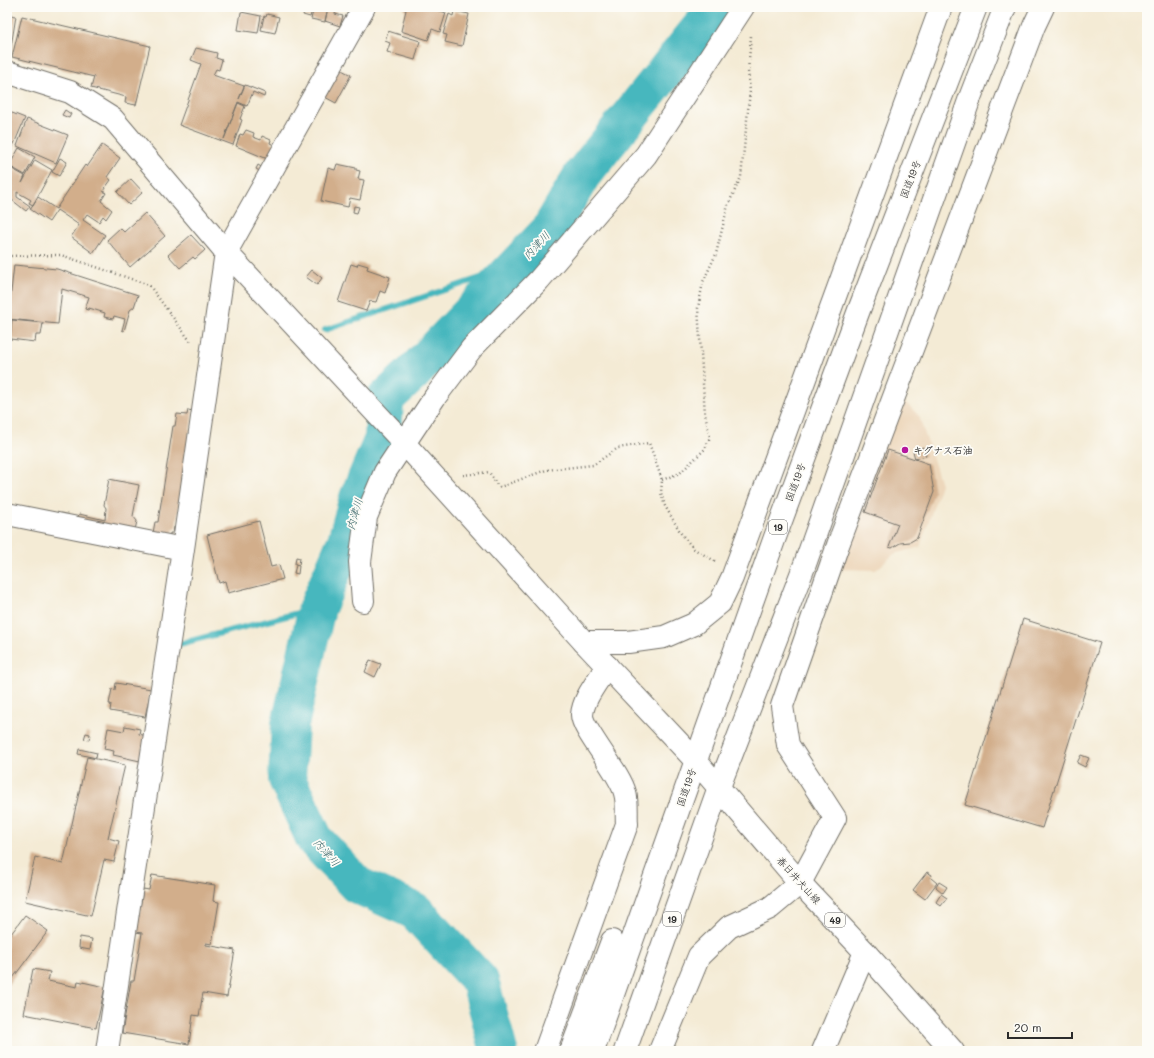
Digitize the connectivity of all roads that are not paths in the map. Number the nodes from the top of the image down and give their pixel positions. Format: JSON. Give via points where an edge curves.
{"nodes":[{"id":1,"x":364,"y":7,"type":"edge"},
{"id":2,"x":742,"y":7,"type":"edge"},
{"id":3,"x":941,"y":7,"type":"edge"},
{"id":4,"x":976,"y":7,"type":"edge"},
{"id":5,"x":1005,"y":7,"type":"edge"},
{"id":6,"x":1043,"y":7,"type":"edge"},
{"id":7,"x":7,"y":72,"type":"edge"},
{"id":8,"x":226,"y":252,"type":"junction"},
{"id":9,"x":404,"y":443,"type":"junction"},
{"id":10,"x":7,"y":514,"type":"edge"},
{"id":11,"x":183,"y":549,"type":"junction"},
{"id":12,"x":363,"y":601,"type":"dead end"},
{"id":13,"x":584,"y":642,"type":"junction"},
{"id":14,"x":607,"y":666,"type":"junction"},
{"id":15,"x":696,"y":760,"type":"junction"},
{"id":16,"x":719,"y":787,"type":"junction"},
{"id":17,"x":800,"y":883,"type":"junction"},
{"id":18,"x":612,"y":941,"type":"dead end"},
{"id":19,"x":866,"y":952,"type":"junction"},
{"id":20,"x":107,"y":1051,"type":"edge"},
{"id":21,"x":546,"y":1051,"type":"edge"},
{"id":22,"x":571,"y":1051,"type":"edge"},
{"id":23,"x":593,"y":1051,"type":"edge"},
{"id":24,"x":625,"y":1051,"type":"edge"},
{"id":25,"x":660,"y":1051,"type":"edge"},
{"id":26,"x":823,"y":1051,"type":"edge"},
{"id":27,"x":953,"y":1051,"type":"edge"}],
"edges":[{"from":1,"to":8,"type":"main road"},
{"from":2,"to":9,"type":"main road","via":[[646,155],[539,280],[472,348]]},
{"from":3,"to":13,"type":"main road","via":[[732,578],[720,603],[694,624],[664,637],[628,642]]},
{"from":4,"to":15,"type":"main road","name":"国道19号","number":"19","via":[[858,310]]},
{"from":5,"to":16,"type":"main road","number":"19","via":[[805,564]]},
{"from":6,"to":17,"type":"main road","via":[[838,545],[782,706],[788,745],[835,818]]},
{"from":7,"to":8,"type":"main road","name":"春日井犬山線","via":[[70,92],[113,119]]},
{"from":8,"to":9,"type":"main road","name":"春日井犬山線"},
{"from":8,"to":11,"type":"main road"},
{"from":9,"to":12,"type":"main road","via":[[385,472],[366,517],[360,562]]},
{"from":9,"to":13,"type":"main road","name":"春日井犬山線"},
{"from":10,"to":11,"type":"main road"},
{"from":11,"to":20,"type":"main road"},
{"from":13,"to":14,"type":"main road","name":"春日井犬山線"},
{"from":14,"to":15,"type":"main road","name":"春日井犬山線"},
{"from":14,"to":21,"type":"main road","via":[[585,703],[582,717],[588,732],[611,764],[625,794],[627,824]]},
{"from":15,"to":16,"type":"main road","name":"春日井犬山線","number":"49"},
{"from":15,"to":23,"type":"main road","name":"国道19号","number":"19"},
{"from":16,"to":17,"type":"main road","name":"春日井犬山線","number":"49"},
{"from":16,"to":24,"type":"main road","number":"19"},
{"from":17,"to":19,"type":"main road","name":"春日井犬山線","number":"49"},
{"from":17,"to":25,"type":"main road","via":[[770,908],[728,927],[699,956]]},
{"from":18,"to":22,"type":"main road"},
{"from":19,"to":26,"type":"main road"},
{"from":19,"to":27,"type":"main road","name":"春日井犬山線","number":"49"}]}
